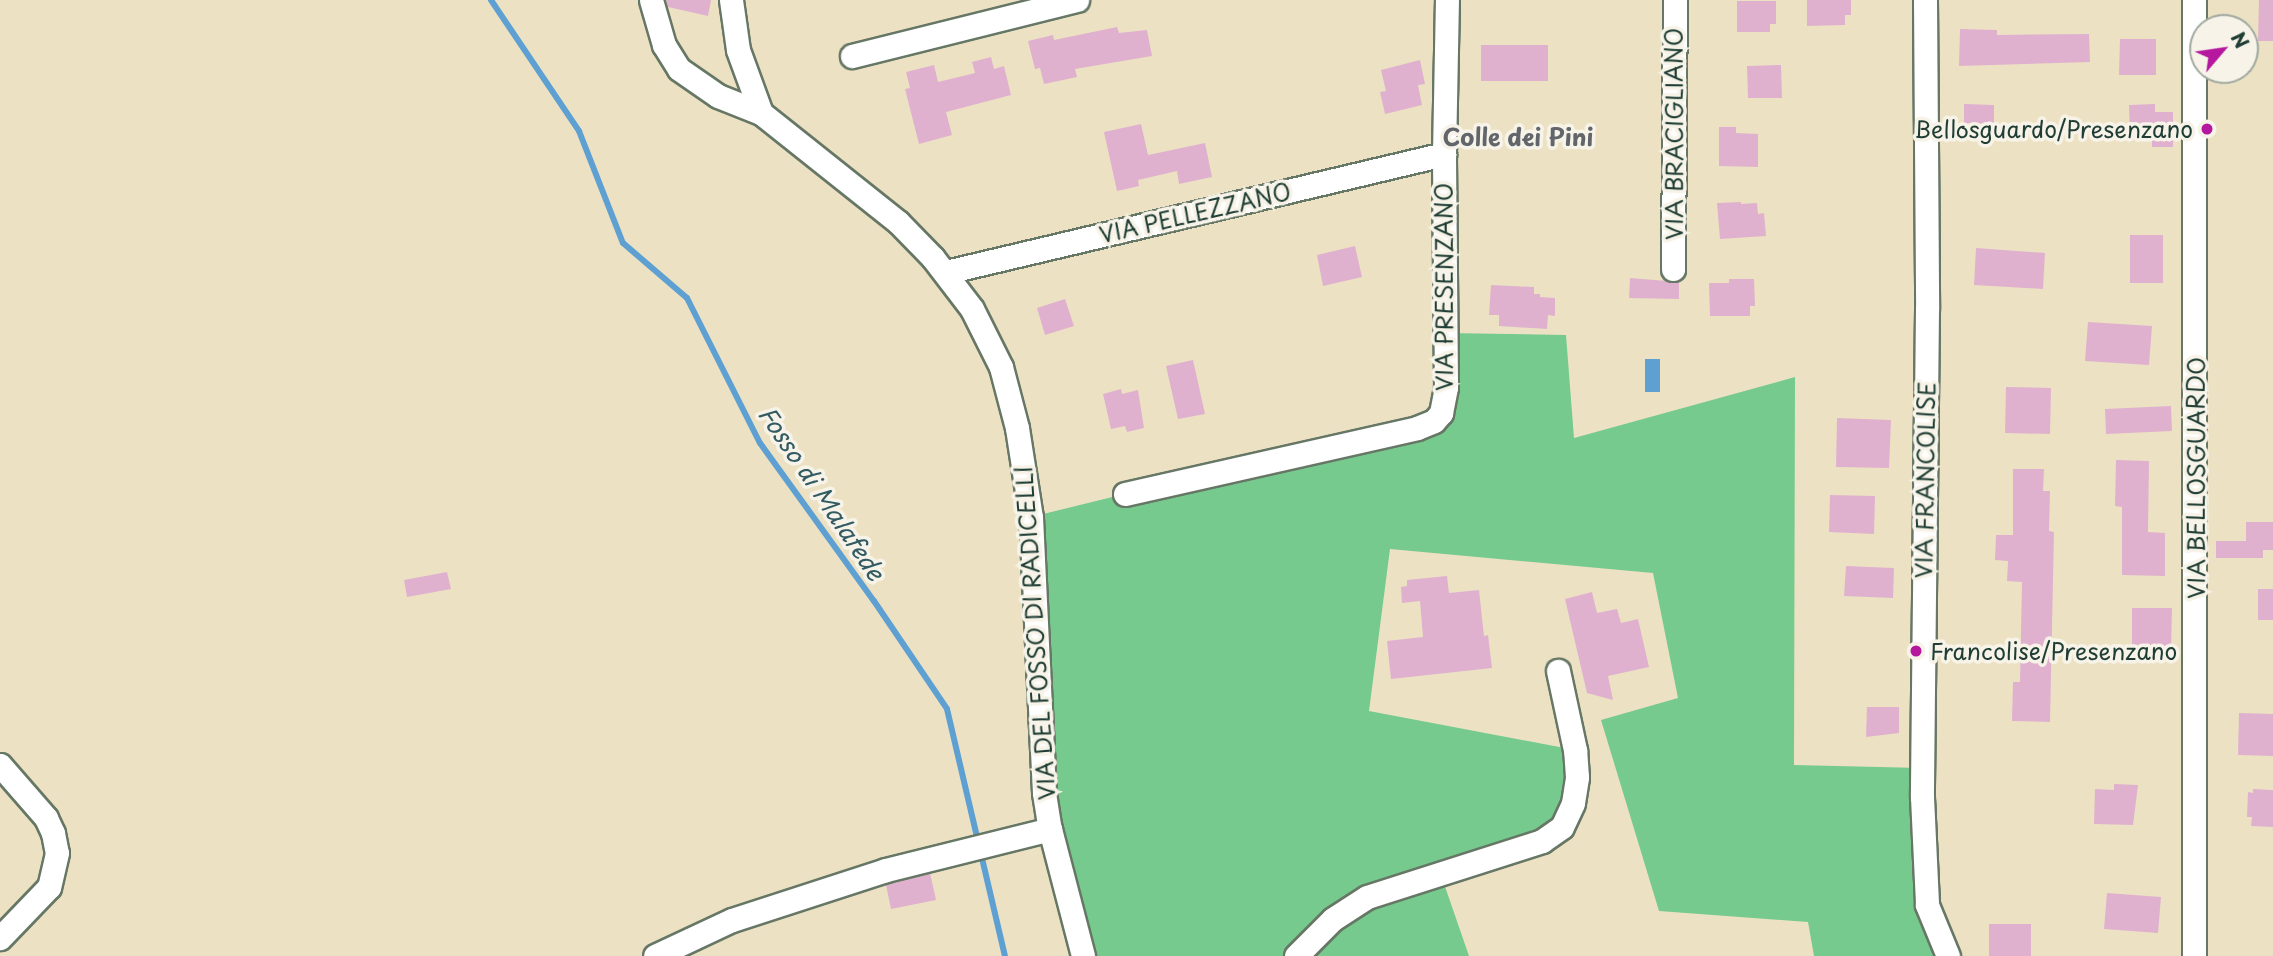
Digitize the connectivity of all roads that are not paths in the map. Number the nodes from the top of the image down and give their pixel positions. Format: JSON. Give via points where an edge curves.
{"nodes":[{"id":1,"x":651,"y":0,"type":"edge"},
{"id":2,"x":731,"y":0,"type":"edge"},
{"id":3,"x":1077,"y":0,"type":"edge"},
{"id":4,"x":1447,"y":0,"type":"edge"},
{"id":5,"x":1675,"y":0,"type":"edge"},
{"id":6,"x":1926,"y":0,"type":"edge"},
{"id":7,"x":2194,"y":0,"type":"edge"},
{"id":8,"x":852,"y":56,"type":"dead end"},
{"id":9,"x":761,"y":113,"type":"junction"},
{"id":10,"x":1444,"y":154,"type":"junction"},
{"id":11,"x":1673,"y":268,"type":"dead end"},
{"id":12,"x":946,"y":272,"type":"junction"},
{"id":13,"x":1125,"y":494,"type":"dead end"},
{"id":14,"x":1558,"y":671,"type":"dead end"},
{"id":15,"x":0,"y":765,"type":"edge"},
{"id":16,"x":1050,"y":828,"type":"junction"},
{"id":17,"x":0,"y":938,"type":"edge"},
{"id":18,"x":1942,"y":954,"type":"edge"},
{"id":19,"x":655,"y":956,"type":"edge"},
{"id":20,"x":1083,"y":956,"type":"edge"},
{"id":21,"x":1296,"y":956,"type":"edge"},
{"id":22,"x":2194,"y":956,"type":"edge"}],
"edges":[{"from":1,"to":9,"type":"street","via":[[664,45],[679,69],[718,96]]},
{"from":2,"to":9,"type":"street","via":[[737,50]]},
{"from":3,"to":8,"type":"street"},
{"from":4,"to":10,"type":"street","name":"VIA PRESENZANO"},
{"from":5,"to":11,"type":"street","name":"VIA BRACIGLIANO"},
{"from":6,"to":18,"type":"street","name":"VIA FRANCOLISE","via":[[1922,797],[1927,905]]},
{"from":7,"to":22,"type":"street","name":"VIA BELLOSGUARDO"},
{"from":9,"to":12,"type":"street","name":"VIA DEL FOSSO DI RADICELLI","via":[[898,222]]},
{"from":10,"to":12,"type":"street","name":"VIA PELLEZZANO"},
{"from":10,"to":13,"type":"street","name":"VIA PRESENZANO","via":[[1446,387],[1438,417],[1416,428]]},
{"from":12,"to":16,"type":"street","name":"VIA DEL FOSSO DI RADICELLI","via":[[993,348],[1019,439],[1031,517],[1040,742]]},
{"from":14,"to":21,"type":"street","via":[[1577,777],[1573,803],[1562,827],[1542,841],[1367,897],[1333,919]]},
{"from":15,"to":17,"type":"street","via":[[46,818],[57,853],[54,876],[45,892]]},
{"from":16,"to":19,"type":"street","name":"VIA DEL FOSSO DI RADICELLI","via":[[887,870],[732,920]]},
{"from":16,"to":20,"type":"street","name":"VIA DEL FOSSO DI RADICELLI"}]}
